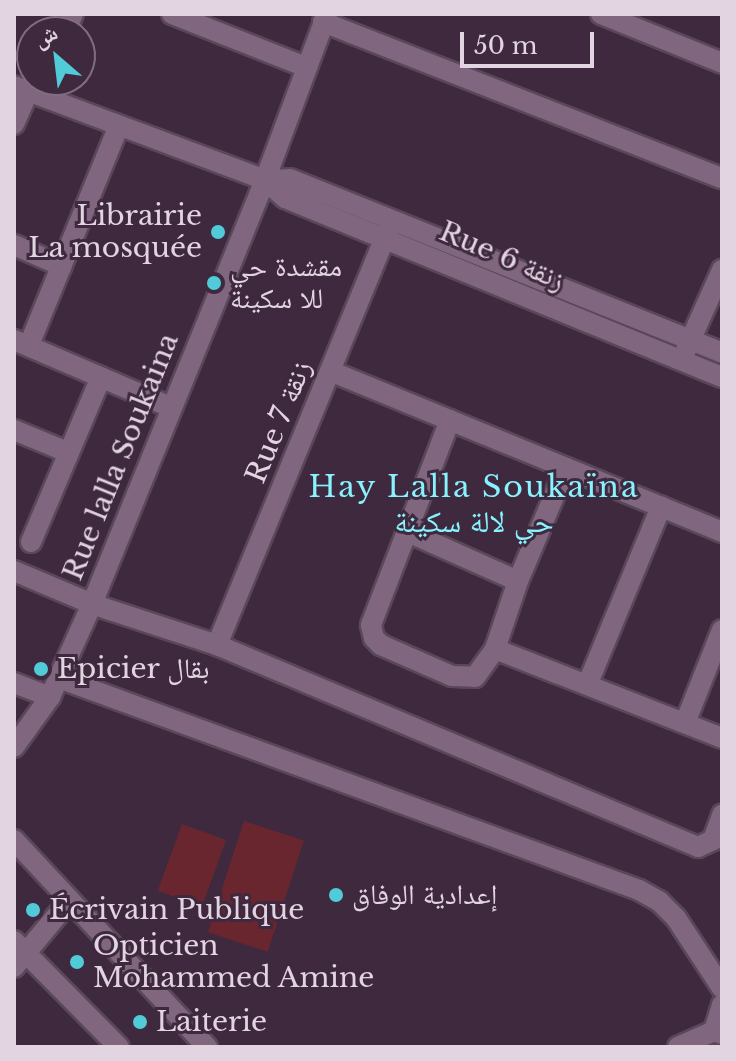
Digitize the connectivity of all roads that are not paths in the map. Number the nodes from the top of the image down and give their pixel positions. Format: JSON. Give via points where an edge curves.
{"nodes":[{"id":1,"x":601,"y":14,"type":"edge"},
{"id":2,"x":176,"y":15,"type":"edge"},
{"id":3,"x":325,"y":18,"type":"edge"},
{"id":4,"x":722,"y":63,"type":"edge"},
{"id":5,"x":306,"y":67,"type":"junction"},
{"id":6,"x":20,"y":96,"type":"edge"},
{"id":7,"x":38,"y":96,"type":"edge"},
{"id":8,"x":14,"y":124,"type":"edge"},
{"id":9,"x":118,"y":128,"type":"junction"},
{"id":10,"x":722,"y":178,"type":"edge"},
{"id":11,"x":265,"y":180,"type":"junction"},
{"id":12,"x":388,"y":228,"type":"junction"},
{"id":13,"x":14,"y":245,"type":"edge"},
{"id":14,"x":62,"y":266,"type":"junction"},
{"id":15,"x":722,"y":270,"type":"edge"},
{"id":16,"x":691,"y":340,"type":"junction"},
{"id":17,"x":21,"y":343,"type":"edge"},
{"id":18,"x":722,"y":353,"type":"edge"},
{"id":19,"x":681,"y":360,"type":"junction"},
{"id":20,"x":330,"y":371,"type":"junction"},
{"id":21,"x":101,"y":377,"type":"junction"},
{"id":22,"x":722,"y":377,"type":"edge"},
{"id":23,"x":170,"y":407,"type":"junction"},
{"id":24,"x":450,"y":420,"type":"junction"},
{"id":25,"x":14,"y":430,"type":"edge"},
{"id":26,"x":67,"y":452,"type":"junction"},
{"id":27,"x":566,"y":468,"type":"junction"},
{"id":28,"x":661,"y":507,"type":"junction"},
{"id":29,"x":408,"y":532,"type":"junction"},
{"id":30,"x":722,"y":532,"type":"edge"},
{"id":31,"x":31,"y":542,"type":"dead end"},
{"id":32,"x":14,"y":571,"type":"edge"},
{"id":33,"x":518,"y":581,"type":"junction"},
{"id":34,"x":92,"y":604,"type":"junction"},
{"id":35,"x":722,"y":630,"type":"edge"},
{"id":36,"x":217,"y":645,"type":"junction"},
{"id":37,"x":495,"y":649,"type":"junction"},
{"id":38,"x":14,"y":683,"type":"edge"},
{"id":39,"x":588,"y":683,"type":"junction"},
{"id":40,"x":55,"y":687,"type":"junction"},
{"id":41,"x":685,"y":723,"type":"junction"},
{"id":42,"x":722,"y":738,"type":"edge"},
{"id":43,"x":14,"y":747,"type":"edge"},
{"id":44,"x":722,"y":815,"type":"edge"},
{"id":45,"x":14,"y":840,"type":"edge"},
{"id":46,"x":70,"y":900,"type":"junction"},
{"id":47,"x":18,"y":953,"type":"edge"},
{"id":48,"x":722,"y":988,"type":"edge"},
{"id":49,"x":722,"y":1005,"type":"edge"},
{"id":50,"x":718,"y":1032,"type":"edge"},
{"id":51,"x":108,"y":1043,"type":"edge"},
{"id":52,"x":207,"y":1047,"type":"edge"},
{"id":53,"x":678,"y":1047,"type":"edge"}],
"edges":[{"from":1,"to":4,"type":"street"},
{"from":2,"to":5,"type":"street"},
{"from":3,"to":5,"type":"street","name":"Rue lalla Soukaina"},
{"from":3,"to":10,"type":"street"},
{"from":5,"to":11,"type":"street","name":"Rue lalla Soukaina"},
{"from":6,"to":8,"type":"street"},
{"from":7,"to":9,"type":"street","name":"Rue 6 زنقة"},
{"from":9,"to":11,"type":"street","name":"Rue 6 زنقة"},
{"from":9,"to":14,"type":"street"},
{"from":11,"to":12,"type":"street","name":"Rue 6 زنقة","via":[[285,198]]},
{"from":11,"to":23,"type":"street","name":"Rue lalla Soukaina"},
{"from":12,"to":16,"type":"street","name":"Rue 6 زنقة"},
{"from":12,"to":19,"type":"street","name":"Rue 6 زنقة"},
{"from":12,"to":20,"type":"street","name":"Rue 7 زنقة"},
{"from":13,"to":14,"type":"street"},
{"from":14,"to":17,"type":"street"},
{"from":15,"to":16,"type":"street"},
{"from":16,"to":18,"type":"street","name":"Rue 6 زنقة"},
{"from":16,"to":19,"type":"street"},
{"from":17,"to":21,"type":"street"},
{"from":19,"to":22,"type":"street","name":"Rue 6 زنقة"},
{"from":20,"to":24,"type":"street"},
{"from":20,"to":36,"type":"street","name":"Rue 7 زنقة"},
{"from":21,"to":23,"type":"street"},
{"from":21,"to":26,"type":"street"},
{"from":23,"to":34,"type":"street","name":"Rue lalla Soukaina"},
{"from":24,"to":27,"type":"street"},
{"from":24,"to":29,"type":"street"},
{"from":25,"to":26,"type":"street"},
{"from":26,"to":31,"type":"street"},
{"from":27,"to":28,"type":"street"},
{"from":27,"to":33,"type":"street"},
{"from":28,"to":30,"type":"street"},
{"from":28,"to":39,"type":"street"},
{"from":29,"to":33,"type":"street"},
{"from":29,"to":37,"type":"street","via":[[373,611],[374,638],[463,678],[475,677]]},
{"from":32,"to":34,"type":"street"},
{"from":33,"to":37,"type":"street"},
{"from":34,"to":36,"type":"street"},
{"from":34,"to":40,"type":"street","name":"Rue lalla Soukaina"},
{"from":35,"to":41,"type":"street"},
{"from":36,"to":44,"type":"street","via":[[698,847],[713,840]]},
{"from":37,"to":39,"type":"street"},
{"from":38,"to":40,"type":"street"},
{"from":39,"to":41,"type":"street"},
{"from":40,"to":43,"type":"street","name":"Rue lalla Soukaina"},
{"from":40,"to":48,"type":"street","via":[[639,890],[676,918]]},
{"from":41,"to":42,"type":"street"},
{"from":45,"to":46,"type":"street"},
{"from":46,"to":47,"type":"street"},
{"from":46,"to":52,"type":"street"},
{"from":47,"to":51,"type":"street"},
{"from":49,"to":50,"type":"street"},
{"from":50,"to":53,"type":"street"}]}
